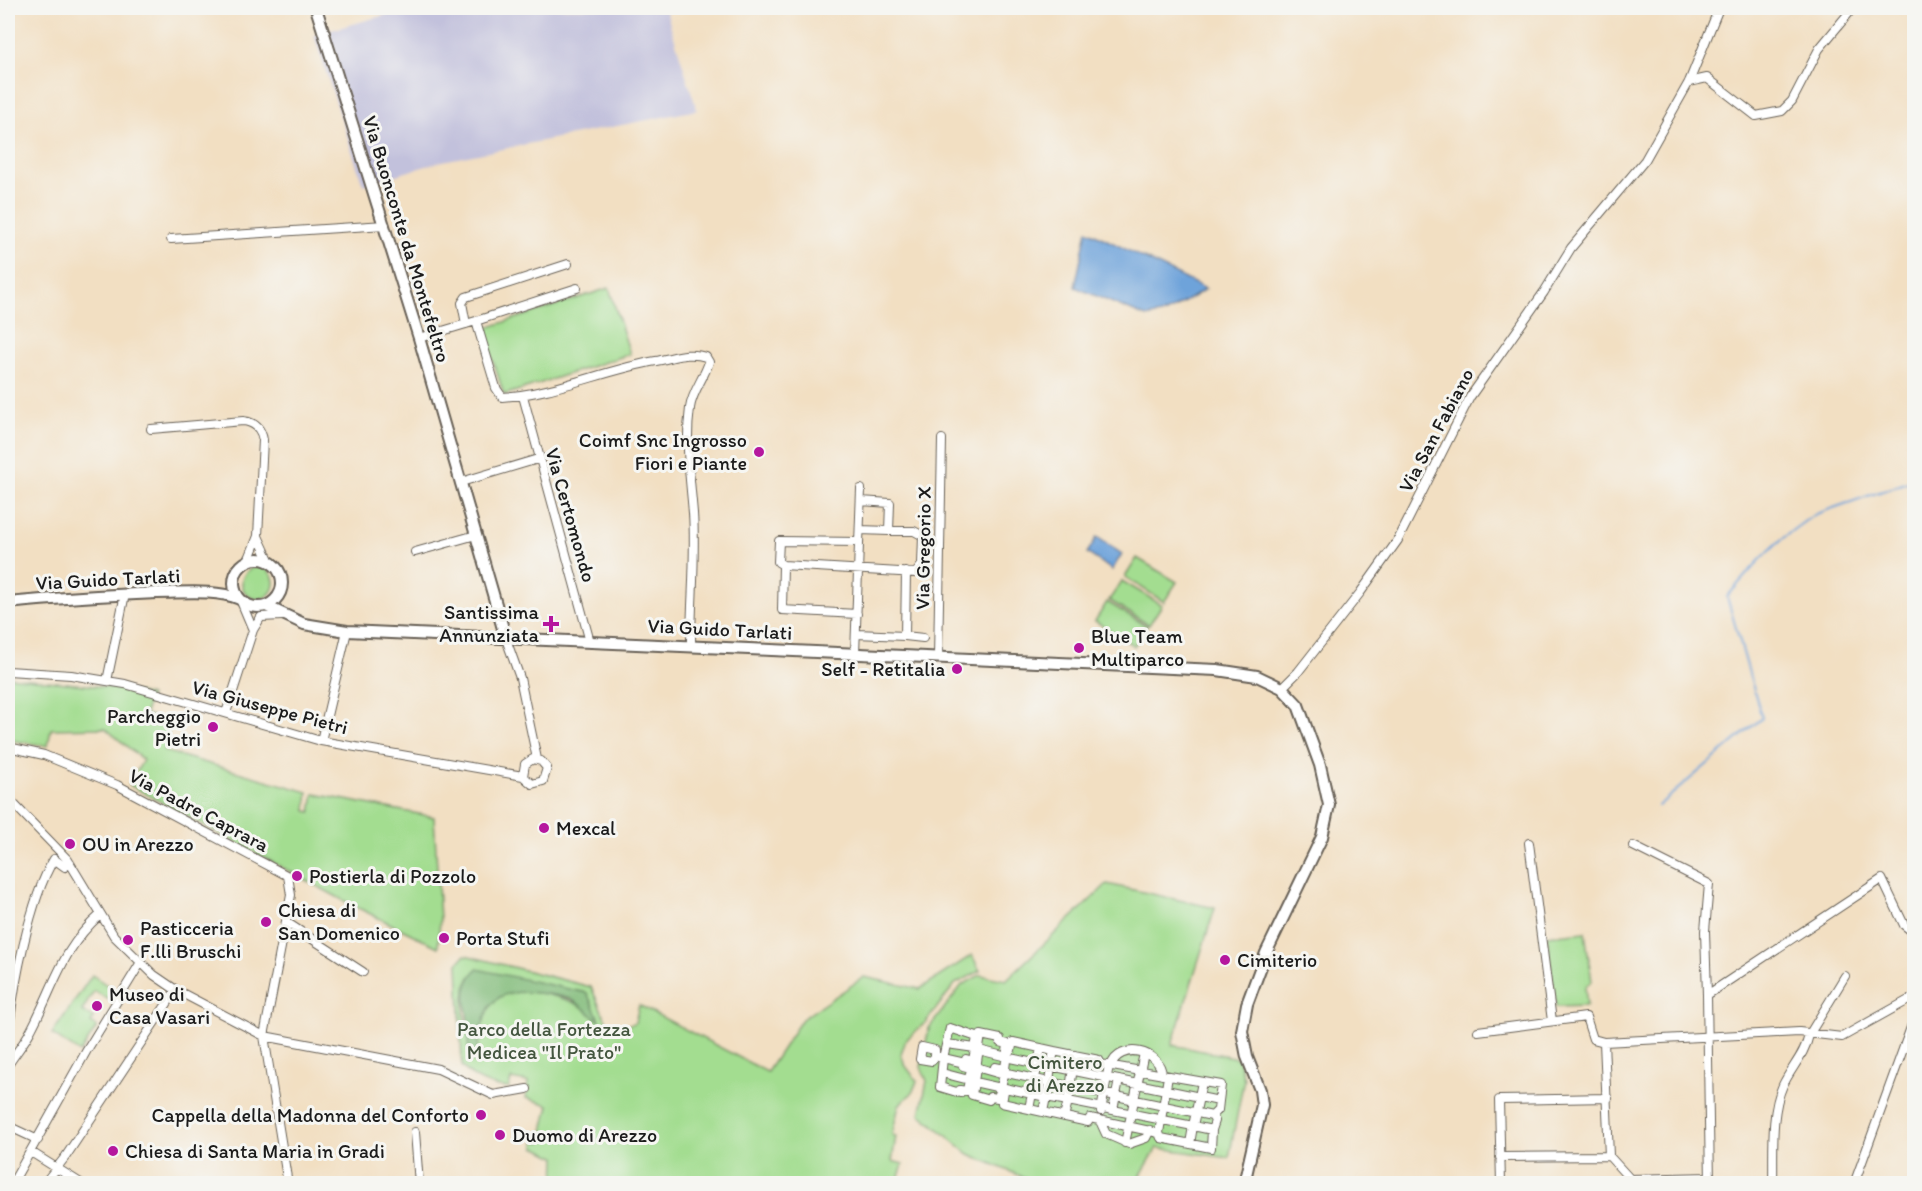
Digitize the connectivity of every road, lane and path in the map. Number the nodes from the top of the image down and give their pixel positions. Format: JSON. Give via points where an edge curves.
{"nodes":[{"id":1,"x":317,"y":8,"type":"edge"},
{"id":2,"x":1719,"y":8,"type":"edge"},
{"id":3,"x":1853,"y":8,"type":"edge"},
{"id":4,"x":1689,"y":82,"type":"junction"},
{"id":5,"x":385,"y":225,"type":"junction"},
{"id":6,"x":171,"y":239,"type":"dead end"},
{"id":7,"x":568,"y":264,"type":"dead end"},
{"id":8,"x":577,"y":288,"type":"dead end"},
{"id":9,"x":476,"y":321,"type":"junction"},
{"id":10,"x":466,"y":324,"type":"junction"},
{"id":11,"x":419,"y":338,"type":"junction"},
{"id":12,"x":523,"y":396,"type":"junction"},
{"id":13,"x":152,"y":429,"type":"dead end"},
{"id":14,"x":942,"y":439,"type":"dead end"},
{"id":15,"x":538,"y":459,"type":"junction"},
{"id":16,"x":461,"y":482,"type":"junction"},
{"id":17,"x":861,"y":489,"type":"dead end"},
{"id":18,"x":861,"y":501,"type":"junction"},
{"id":19,"x":860,"y":530,"type":"junction"},
{"id":20,"x":889,"y":531,"type":"junction"},
{"id":21,"x":476,"y":535,"type":"junction"},
{"id":22,"x":258,"y":536,"type":"junction"},
{"id":23,"x":859,"y":542,"type":"junction"},
{"id":24,"x":415,"y":552,"type":"dead end"},
{"id":25,"x":248,"y":561,"type":"junction"},
{"id":26,"x":270,"y":562,"type":"junction"},
{"id":27,"x":783,"y":566,"type":"junction"},
{"id":28,"x":858,"y":570,"type":"junction"},
{"id":29,"x":906,"y":572,"type":"junction"},
{"id":30,"x":235,"y":577,"type":"junction"},
{"id":31,"x":211,"y":592,"type":"junction"},
{"id":32,"x":125,"y":594,"type":"junction"},
{"id":33,"x":280,"y":594,"type":"junction"},
{"id":34,"x":240,"y":599,"type":"junction"},
{"id":35,"x":8,"y":603,"type":"edge"},
{"id":36,"x":264,"y":611,"type":"junction"},
{"id":37,"x":857,"y":614,"type":"junction"},
{"id":38,"x":290,"y":618,"type":"junction"},
{"id":39,"x":253,"y":630,"type":"junction"},
{"id":40,"x":347,"y":631,"type":"junction"},
{"id":41,"x":856,"y":634,"type":"junction"},
{"id":42,"x":905,"y":636,"type":"junction"},
{"id":43,"x":923,"y":638,"type":"dead end"},
{"id":44,"x":506,"y":639,"type":"junction"},
{"id":45,"x":590,"y":642,"type":"junction"},
{"id":46,"x":691,"y":645,"type":"junction"},
{"id":47,"x":855,"y":654,"type":"junction"},
{"id":48,"x":1074,"y":657,"type":"junction"},
{"id":49,"x":938,"y":658,"type":"junction"},
{"id":50,"x":977,"y":659,"type":"junction"},
{"id":51,"x":1016,"y":661,"type":"junction"},
{"id":52,"x":1150,"y":667,"type":"junction"},
{"id":53,"x":8,"y":671,"type":"edge"},
{"id":54,"x":107,"y":681,"type":"junction"},
{"id":55,"x":1282,"y":688,"type":"junction"},
{"id":56,"x":226,"y":713,"type":"junction"},
{"id":57,"x":321,"y":741,"type":"junction"},
{"id":58,"x":8,"y":747,"type":"edge"},
{"id":59,"x":537,"y":759,"type":"junction"},
{"id":60,"x":523,"y":776,"type":"junction"},
{"id":61,"x":8,"y":799,"type":"edge"},
{"id":62,"x":1529,"y":843,"type":"dead end"},
{"id":63,"x":1633,"y":846,"type":"dead end"},
{"id":64,"x":70,"y":863,"type":"junction"},
{"id":65,"x":100,"y":915,"type":"junction"},
{"id":66,"x":286,"y":922,"type":"junction"},
{"id":67,"x":1914,"y":933,"type":"edge"},
{"id":68,"x":141,"y":963,"type":"junction"},
{"id":69,"x":363,"y":972,"type":"dead end"},
{"id":70,"x":1845,"y":976,"type":"dead end"},
{"id":71,"x":176,"y":990,"type":"junction"},
{"id":72,"x":1707,"y":995,"type":"junction"},
{"id":73,"x":1914,"y":997,"type":"edge"},
{"id":74,"x":1914,"y":1019,"type":"edge"},
{"id":75,"x":1552,"y":1021,"type":"junction"},
{"id":76,"x":1478,"y":1030,"type":"dead end"},
{"id":77,"x":1707,"y":1035,"type":"junction"},
{"id":78,"x":1809,"y":1035,"type":"junction"},
{"id":79,"x":264,"y":1036,"type":"junction"},
{"id":80,"x":8,"y":1037,"type":"edge"},
{"id":81,"x":1604,"y":1042,"type":"junction"},
{"id":82,"x":946,"y":1044,"type":"junction"},
{"id":83,"x":1041,"y":1048,"type":"junction"},
{"id":84,"x":977,"y":1049,"type":"junction"},
{"id":85,"x":1054,"y":1050,"type":"junction"},
{"id":86,"x":1144,"y":1053,"type":"junction"},
{"id":87,"x":1076,"y":1055,"type":"junction"},
{"id":88,"x":939,"y":1057,"type":"junction"},
{"id":89,"x":1008,"y":1057,"type":"junction"},
{"id":90,"x":963,"y":1062,"type":"junction"},
{"id":91,"x":1038,"y":1064,"type":"junction"},
{"id":92,"x":8,"y":1065,"type":"edge"},
{"id":93,"x":1051,"y":1066,"type":"junction"},
{"id":94,"x":1110,"y":1066,"type":"junction"},
{"id":95,"x":976,"y":1067,"type":"junction"},
{"id":96,"x":994,"y":1071,"type":"junction"},
{"id":97,"x":1073,"y":1071,"type":"junction"},
{"id":98,"x":1139,"y":1071,"type":"junction"},
{"id":99,"x":942,"y":1073,"type":"junction"},
{"id":100,"x":1007,"y":1073,"type":"junction"},
{"id":101,"x":1165,"y":1075,"type":"junction"},
{"id":102,"x":1107,"y":1078,"type":"junction"},
{"id":103,"x":1035,"y":1079,"type":"junction"},
{"id":104,"x":1119,"y":1080,"type":"junction"},
{"id":105,"x":971,"y":1081,"type":"junction"},
{"id":106,"x":1049,"y":1082,"type":"junction"},
{"id":107,"x":1202,"y":1082,"type":"junction"},
{"id":108,"x":1137,"y":1084,"type":"junction"},
{"id":109,"x":1071,"y":1086,"type":"junction"},
{"id":110,"x":1003,"y":1088,"type":"junction"},
{"id":111,"x":527,"y":1089,"type":"dead end"},
{"id":112,"x":1167,"y":1090,"type":"junction"},
{"id":113,"x":1104,"y":1093,"type":"junction"},
{"id":114,"x":1033,"y":1094,"type":"junction"},
{"id":115,"x":1115,"y":1096,"type":"junction"},
{"id":116,"x":1046,"y":1097,"type":"junction"},
{"id":117,"x":1200,"y":1097,"type":"junction"},
{"id":118,"x":1608,"y":1098,"type":"junction"},
{"id":119,"x":1134,"y":1099,"type":"junction"},
{"id":120,"x":1068,"y":1101,"type":"junction"},
{"id":121,"x":1219,"y":1101,"type":"junction"},
{"id":122,"x":1164,"y":1106,"type":"junction"},
{"id":123,"x":1102,"y":1108,"type":"junction"},
{"id":124,"x":1029,"y":1109,"type":"junction"},
{"id":125,"x":1113,"y":1110,"type":"junction"},
{"id":126,"x":1043,"y":1112,"type":"junction"},
{"id":127,"x":1197,"y":1112,"type":"junction"},
{"id":128,"x":1131,"y":1114,"type":"junction"},
{"id":129,"x":1212,"y":1116,"type":"junction"},
{"id":130,"x":1064,"y":1117,"type":"junction"},
{"id":131,"x":1162,"y":1120,"type":"junction"},
{"id":132,"x":1100,"y":1121,"type":"junction"},
{"id":133,"x":8,"y":1126,"type":"edge"},
{"id":134,"x":1193,"y":1126,"type":"junction"},
{"id":135,"x":1128,"y":1128,"type":"junction"},
{"id":136,"x":1212,"y":1130,"type":"junction"},
{"id":137,"x":415,"y":1132,"type":"dead end"},
{"id":138,"x":1154,"y":1132,"type":"junction"},
{"id":139,"x":38,"y":1140,"type":"junction"},
{"id":140,"x":1125,"y":1143,"type":"junction"},
{"id":141,"x":1190,"y":1144,"type":"junction"},
{"id":142,"x":31,"y":1152,"type":"junction"},
{"id":143,"x":1608,"y":1156,"type":"junction"},
{"id":144,"x":1500,"y":1157,"type":"junction"},
{"id":145,"x":57,"y":1166,"type":"junction"},
{"id":146,"x":1710,"y":1180,"type":"edge"},
{"id":147,"x":12,"y":1184,"type":"edge"},
{"id":148,"x":44,"y":1184,"type":"edge"},
{"id":149,"x":82,"y":1184,"type":"edge"},
{"id":150,"x":288,"y":1184,"type":"edge"},
{"id":151,"x":419,"y":1184,"type":"edge"},
{"id":152,"x":1244,"y":1184,"type":"edge"},
{"id":153,"x":1501,"y":1184,"type":"edge"},
{"id":154,"x":1773,"y":1184,"type":"edge"},
{"id":155,"x":1854,"y":1184,"type":"edge"}],
"edges":[{"from":1,"to":5,"type":"main road","name":"Via Buonconte da Montefeltro"},
{"from":2,"to":4,"type":"street","name":"Via San Fabiano"},
{"from":3,"to":4,"type":"street","via":[[1819,49],[1792,101],[1782,111],[1756,116],[1707,78]]},
{"from":4,"to":55,"type":"street","name":"Via San Fabiano","via":[[1645,159],[1571,248],[1470,397],[1398,540]]},
{"from":5,"to":6,"type":"street"},
{"from":5,"to":11,"type":"main road","name":"Via Buonconte da Montefeltro"},
{"from":7,"to":10,"type":"street","via":[[466,297],[462,303]]},
{"from":8,"to":9,"type":"street"},
{"from":9,"to":10,"type":"street"},
{"from":9,"to":12,"type":"street","via":[[496,388],[502,397]]},
{"from":10,"to":11,"type":"street"},
{"from":11,"to":16,"type":"main road","name":"Via Buonconte da Montefeltro"},
{"from":12,"to":15,"type":"street","name":"Via Certomondo"},
{"from":12,"to":46,"type":"street","via":[[639,363],[680,355],[706,357],[709,362],[703,381],[690,406],[686,454],[693,514]]},
{"from":13,"to":22,"type":"street","via":[[243,420],[257,427],[263,440]]},
{"from":14,"to":49,"type":"street","name":"Via Gregorio X"},
{"from":15,"to":16,"type":"street"},
{"from":15,"to":45,"type":"street","name":"Via Certomondo"},
{"from":16,"to":21,"type":"main road","name":"Via Buonconte da Montefeltro"},
{"from":17,"to":18,"type":"street"},
{"from":18,"to":19,"type":"street"},
{"from":18,"to":20,"type":"street","via":[[890,503]]},
{"from":19,"to":20,"type":"street"},
{"from":19,"to":23,"type":"street"},
{"from":20,"to":29,"type":"street","via":[[914,531],[923,536],[922,565],[916,573]]},
{"from":21,"to":24,"type":"street"},
{"from":21,"to":44,"type":"main road","name":"Via Buonconte da Montefeltro"},
{"from":22,"to":25,"type":"street"},
{"from":22,"to":26,"type":"street"},
{"from":23,"to":27,"type":"street","via":[[779,541],[778,562]]},
{"from":23,"to":28,"type":"street"},
{"from":25,"to":26,"type":"main road"},
{"from":25,"to":30,"type":"main road"},
{"from":26,"to":33,"type":"main road","via":[[280,573]]},
{"from":27,"to":28,"type":"street"},
{"from":27,"to":37,"type":"street","via":[[782,610]]},
{"from":28,"to":29,"type":"street"},
{"from":28,"to":37,"type":"street"},
{"from":29,"to":42,"type":"street"},
{"from":30,"to":31,"type":"main road"},
{"from":30,"to":34,"type":"main road"},
{"from":31,"to":32,"type":"main road","name":"Via Guido Tarlati"},
{"from":31,"to":34,"type":"main road","name":"Via Guido Tarlati"},
{"from":32,"to":35,"type":"main road","name":"Via Guido Tarlati"},
{"from":32,"to":54,"type":"street"},
{"from":33,"to":36,"type":"main road"},
{"from":33,"to":38,"type":"main road"},
{"from":34,"to":36,"type":"main road"},
{"from":34,"to":39,"type":"street"},
{"from":36,"to":38,"type":"main road","name":"Via Guido Tarlati"},
{"from":36,"to":39,"type":"street"},
{"from":37,"to":41,"type":"street"},
{"from":38,"to":40,"type":"main road","name":"Via Guido Tarlati"},
{"from":39,"to":56,"type":"street"},
{"from":40,"to":44,"type":"main road","name":"Via Guido Tarlati"},
{"from":40,"to":57,"type":"street"},
{"from":41,"to":42,"type":"street"},
{"from":41,"to":47,"type":"street"},
{"from":42,"to":43,"type":"street"},
{"from":44,"to":45,"type":"main road","name":"Via Guido Tarlati"},
{"from":44,"to":59,"type":"street","via":[[520,678]]},
{"from":45,"to":46,"type":"main road","name":"Via Guido Tarlati"},
{"from":46,"to":47,"type":"main road","name":"Via Guido Tarlati"},
{"from":47,"to":49,"type":"main road","name":"Via Guido Tarlati"},
{"from":48,"to":50,"type":"main road","via":[[1018,654]]},
{"from":48,"to":51,"type":"main road"},
{"from":48,"to":52,"type":"main road"},
{"from":49,"to":50,"type":"main road","name":"Via Guido Tarlati"},
{"from":50,"to":51,"type":"main road","name":"Via Guido Tarlati"},
{"from":51,"to":52,"type":"main road","name":"Via Guido Tarlati"},
{"from":52,"to":55,"type":"main road","via":[[1221,670],[1257,676]]},
{"from":53,"to":54,"type":"street","name":"Via Giuseppe Pietri"},
{"from":54,"to":56,"type":"street","name":"Via Giuseppe Pietri"},
{"from":55,"to":152,"type":"main road","via":[[1298,705],[1320,765],[1329,805],[1322,837],[1266,953],[1247,1004],[1242,1031],[1262,1105]]},
{"from":56,"to":57,"type":"street","name":"Via Giuseppe Pietri"},
{"from":57,"to":60,"type":"street","name":"Via Giuseppe Pietri"},
{"from":58,"to":66,"type":"street","name":"Via Padre Caprara","via":[[44,754],[117,786],[288,876],[292,889]]},
{"from":59,"to":60,"type":"street","via":[[525,764]]},
{"from":59,"to":60,"type":"street","name":"Via Giuseppe Pietri","via":[[547,768],[546,779],[532,784]]},
{"from":61,"to":64,"type":"street"},
{"from":62,"to":75,"type":"street"},
{"from":63,"to":72,"type":"street","via":[[1709,884]]},
{"from":64,"to":65,"type":"street"},
{"from":64,"to":80,"type":"street","via":[[65,867],[54,859],[41,881]]},
{"from":65,"to":68,"type":"street"},
{"from":65,"to":92,"type":"street","via":[[64,956],[30,1033]]},
{"from":66,"to":69,"type":"street"},
{"from":66,"to":79,"type":"street","name":"Via Padre Caprara"},
{"from":67,"to":72,"type":"street","via":[[1904,925],[1882,879]]},
{"from":68,"to":71,"type":"street"},
{"from":68,"to":139,"type":"street"},
{"from":70,"to":78,"type":"street"},
{"from":71,"to":79,"type":"street"},
{"from":71,"to":145,"type":"street"},
{"from":72,"to":77,"type":"street"},
{"from":73,"to":78,"type":"street","via":[[1842,1037]]},
{"from":74,"to":155,"type":"street"},
{"from":75,"to":76,"type":"street"},
{"from":75,"to":81,"type":"street","via":[[1586,1017],[1593,1039]]},
{"from":77,"to":78,"type":"street"},
{"from":77,"to":81,"type":"street"},
{"from":77,"to":146,"type":"street"},
{"from":78,"to":154,"type":"street","via":[[1782,1086]]},
{"from":79,"to":111,"type":"street","via":[[438,1069],[493,1095]]},
{"from":79,"to":150,"type":"street","name":"Via Padre Caprara"},
{"from":81,"to":118,"type":"street"},
{"from":82,"to":84,"type":"street"},
{"from":82,"to":84,"type":"street","via":[[950,1028],[977,1037]]},
{"from":82,"to":88,"type":"street"},
{"from":83,"to":85,"type":"street"},
{"from":83,"to":89,"type":"street","via":[[1013,1042]]},
{"from":83,"to":91,"type":"street"},
{"from":84,"to":89,"type":"street"},
{"from":84,"to":89,"type":"street","via":[[981,1035],[1000,1039],[1008,1044]]},
{"from":84,"to":90,"type":"street","via":[[972,1061]]},
{"from":84,"to":95,"type":"street"},
{"from":85,"to":87,"type":"street"},
{"from":85,"to":93,"type":"street"},
{"from":86,"to":94,"type":"street","via":[[1124,1052]]},
{"from":86,"to":98,"type":"street"},
{"from":86,"to":101,"type":"street","via":[[1157,1062]]},
{"from":87,"to":94,"type":"street"},
{"from":87,"to":97,"type":"street"},
{"from":88,"to":90,"type":"street"},
{"from":88,"to":99,"type":"street"},
{"from":89,"to":91,"type":"street"},
{"from":89,"to":96,"type":"street","via":[[1005,1069],[995,1067]]},
{"from":89,"to":100,"type":"street"},
{"from":90,"to":105,"type":"street","via":[[963,1066],[971,1068]]},
{"from":91,"to":93,"type":"street"},
{"from":91,"to":103,"type":"street"},
{"from":93,"to":97,"type":"street"},
{"from":93,"to":106,"type":"street"},
{"from":94,"to":98,"type":"street"},
{"from":94,"to":102,"type":"street"},
{"from":95,"to":96,"type":"street"},
{"from":95,"to":105,"type":"street"},
{"from":96,"to":110,"type":"street","via":[[1004,1075]]},
{"from":97,"to":102,"type":"street"},
{"from":97,"to":109,"type":"street"},
{"from":98,"to":101,"type":"street"},
{"from":98,"to":108,"type":"street"},
{"from":99,"to":105,"type":"street"},
{"from":99,"to":105,"type":"street","via":[[940,1087],[960,1093],[967,1091]]},
{"from":100,"to":103,"type":"street"},
{"from":100,"to":110,"type":"street"},
{"from":101,"to":107,"type":"street"},
{"from":101,"to":112,"type":"street"},
{"from":102,"to":104,"type":"street"},
{"from":102,"to":113,"type":"street"},
{"from":103,"to":106,"type":"street"},
{"from":103,"to":114,"type":"street"},
{"from":104,"to":108,"type":"street"},
{"from":104,"to":115,"type":"street"},
{"from":105,"to":110,"type":"street"},
{"from":105,"to":110,"type":"street","via":[[972,1095],[989,1100],[998,1098]]},
{"from":106,"to":109,"type":"street"},
{"from":106,"to":116,"type":"street"},
{"from":107,"to":117,"type":"street"},
{"from":107,"to":121,"type":"street","via":[[1221,1085]]},
{"from":108,"to":112,"type":"street"},
{"from":108,"to":119,"type":"street"},
{"from":109,"to":113,"type":"street"},
{"from":109,"to":120,"type":"street"},
{"from":110,"to":114,"type":"street"},
{"from":110,"to":124,"type":"street","via":[[1002,1103]]},
{"from":112,"to":117,"type":"street"},
{"from":112,"to":122,"type":"street"},
{"from":113,"to":115,"type":"street"},
{"from":113,"to":123,"type":"street"},
{"from":114,"to":116,"type":"street"},
{"from":114,"to":124,"type":"street"},
{"from":115,"to":119,"type":"street"},
{"from":115,"to":125,"type":"street"},
{"from":116,"to":120,"type":"street"},
{"from":116,"to":126,"type":"street"},
{"from":117,"to":121,"type":"street"},
{"from":117,"to":127,"type":"street"},
{"from":118,"to":143,"type":"street"},
{"from":118,"to":144,"type":"street","via":[[1499,1100]]},
{"from":119,"to":122,"type":"street"},
{"from":119,"to":128,"type":"street"},
{"from":120,"to":123,"type":"street"},
{"from":120,"to":130,"type":"street"},
{"from":121,"to":129,"type":"street"},
{"from":122,"to":127,"type":"street"},
{"from":122,"to":131,"type":"street"},
{"from":123,"to":125,"type":"street"},
{"from":123,"to":132,"type":"street"},
{"from":124,"to":126,"type":"street"},
{"from":125,"to":128,"type":"street"},
{"from":126,"to":130,"type":"street"},
{"from":127,"to":129,"type":"street"},
{"from":127,"to":134,"type":"street"},
{"from":128,"to":131,"type":"street"},
{"from":128,"to":135,"type":"street"},
{"from":129,"to":136,"type":"street"},
{"from":130,"to":132,"type":"street"},
{"from":131,"to":134,"type":"street"},
{"from":131,"to":138,"type":"street"},
{"from":132,"to":135,"type":"street"},
{"from":132,"to":140,"type":"street","via":[[1106,1134]]},
{"from":133,"to":139,"type":"street"},
{"from":134,"to":136,"type":"street"},
{"from":134,"to":141,"type":"street"},
{"from":135,"to":138,"type":"street"},
{"from":135,"to":140,"type":"street"},
{"from":136,"to":141,"type":"street","via":[[1211,1148]]},
{"from":137,"to":151,"type":"street"},
{"from":138,"to":140,"type":"street"},
{"from":138,"to":141,"type":"street","via":[[1161,1138]]},
{"from":139,"to":142,"type":"street"},
{"from":142,"to":145,"type":"street"},
{"from":142,"to":147,"type":"street"},
{"from":143,"to":144,"type":"street"},
{"from":143,"to":146,"type":"street","via":[[1630,1179]]},
{"from":144,"to":153,"type":"street"},
{"from":145,"to":148,"type":"street"},
{"from":145,"to":149,"type":"street"}]}
